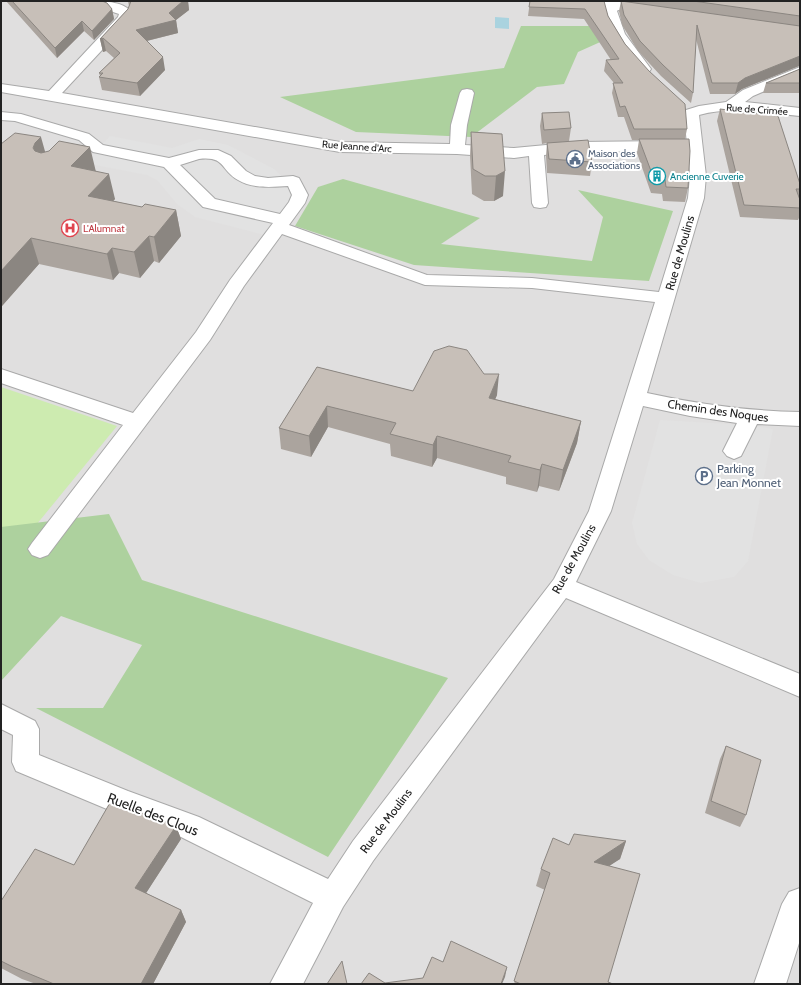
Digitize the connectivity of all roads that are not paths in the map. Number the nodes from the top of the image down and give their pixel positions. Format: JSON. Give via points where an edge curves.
{"nodes":[{"id":1,"x":100,"y":1,"type":"edge"},
{"id":2,"x":586,"y":1,"type":"edge"},
{"id":3,"x":617,"y":4,"type":"edge"},
{"id":4,"x":661,"y":12,"type":"edge"},
{"id":5,"x":800,"y":71,"type":"edge"},
{"id":6,"x":654,"y":80,"type":"edge"},
{"id":7,"x":1,"y":88,"type":"edge"},
{"id":8,"x":467,"y":93,"type":"dead end"},
{"id":9,"x":52,"y":96,"type":"junction"},
{"id":10,"x":731,"y":105,"type":"junction"},
{"id":11,"x":687,"y":109,"type":"joint"},
{"id":12,"x":800,"y":112,"type":"edge"},
{"id":13,"x":1,"y":116,"type":"edge"},
{"id":14,"x":694,"y":146,"type":"junction"},
{"id":15,"x":457,"y":149,"type":"junction"},
{"id":16,"x":536,"y":151,"type":"junction"},
{"id":17,"x":169,"y":163,"type":"junction"},
{"id":18,"x":540,"y":203,"type":"dead end"},
{"id":19,"x":281,"y":223,"type":"junction"},
{"id":20,"x":666,"y":298,"type":"junction"},
{"id":21,"x":1,"y":376,"type":"edge"},
{"id":22,"x":636,"y":398,"type":"junction"},
{"id":23,"x":748,"y":416,"type":"junction"},
{"id":24,"x":800,"y":419,"type":"edge"},
{"id":25,"x":137,"y":422,"type":"junction"},
{"id":26,"x":734,"y":451,"type":"dead end"},
{"id":27,"x":40,"y":549,"type":"dead end"},
{"id":28,"x":562,"y":586,"type":"junction"},
{"id":29,"x":800,"y":686,"type":"edge"},
{"id":30,"x":1,"y":716,"type":"edge"},
{"id":31,"x":333,"y":897,"type":"junction"},
{"id":32,"x":800,"y":903,"type":"edge"},
{"id":33,"x":286,"y":984,"type":"edge"},
{"id":34,"x":770,"y":984,"type":"edge"}],
"edges":[{"from":1,"to":9,"type":"street","via":[[99,3],[104,6],[123,10],[126,13],[124,18]]},
{"from":2,"to":3,"type":"street"},
{"from":3,"to":4,"type":"street"},
{"from":3,"to":6,"type":"street","via":[[610,11],[611,19],[630,54]]},
{"from":5,"to":10,"type":"street","via":[[748,93]]},
{"from":7,"to":9,"type":"street","name":"Rue Jeanne d'Arc"},
{"from":8,"to":15,"type":"street","via":[[459,125]]},
{"from":9,"to":15,"type":"street","name":"Rue Jeanne d'Arc","via":[[340,147]]},
{"from":10,"to":11,"type":"street","name":"Rue de Crimée"},
{"from":10,"to":12,"type":"street","name":"Rue de Crimée"},
{"from":11,"to":14,"type":"street","name":"Rue de Moulins"},
{"from":13,"to":17,"type":"street","via":[[16,117],[98,149]]},
{"from":14,"to":16,"type":"street","name":"Rue Jeanne d'Arc","via":[[576,140]]},
{"from":14,"to":20,"type":"street","name":"Rue de Moulins","via":[[698,176],[696,198]]},
{"from":15,"to":16,"type":"street","name":"Rue Jeanne d'Arc"},
{"from":16,"to":18,"type":"street"},
{"from":17,"to":19,"type":"street","via":[[209,203]]},
{"from":17,"to":19,"type":"street","via":[[200,155],[218,155],[228,160],[244,177],[267,183],[293,181],[300,195],[297,203]]},
{"from":19,"to":20,"type":"street","via":[[425,280],[532,283]]},
{"from":19,"to":25,"type":"street","via":[[236,284],[203,336]]},
{"from":20,"to":22,"type":"street","name":"Rue de Moulins"},
{"from":21,"to":25,"type":"street"},
{"from":22,"to":23,"type":"street","name":"Chemin des Noques"},
{"from":22,"to":28,"type":"street","name":"Rue de Moulins","via":[[600,510]]},
{"from":23,"to":24,"type":"street","name":"Chemin des Noques"},
{"from":23,"to":26,"type":"street","via":[[747,425]]},
{"from":25,"to":27,"type":"street"},
{"from":28,"to":29,"type":"street"},
{"from":28,"to":31,"type":"street","name":"Rue de Moulins","via":[[363,851]]},
{"from":30,"to":31,"type":"street","name":"Ruelle des Clous","via":[[26,729],[26,762],[124,804],[189,827]]},
{"from":31,"to":33,"type":"street","name":"Rue de Moulins"},
{"from":32,"to":34,"type":"street","via":[[793,915]]}]}
